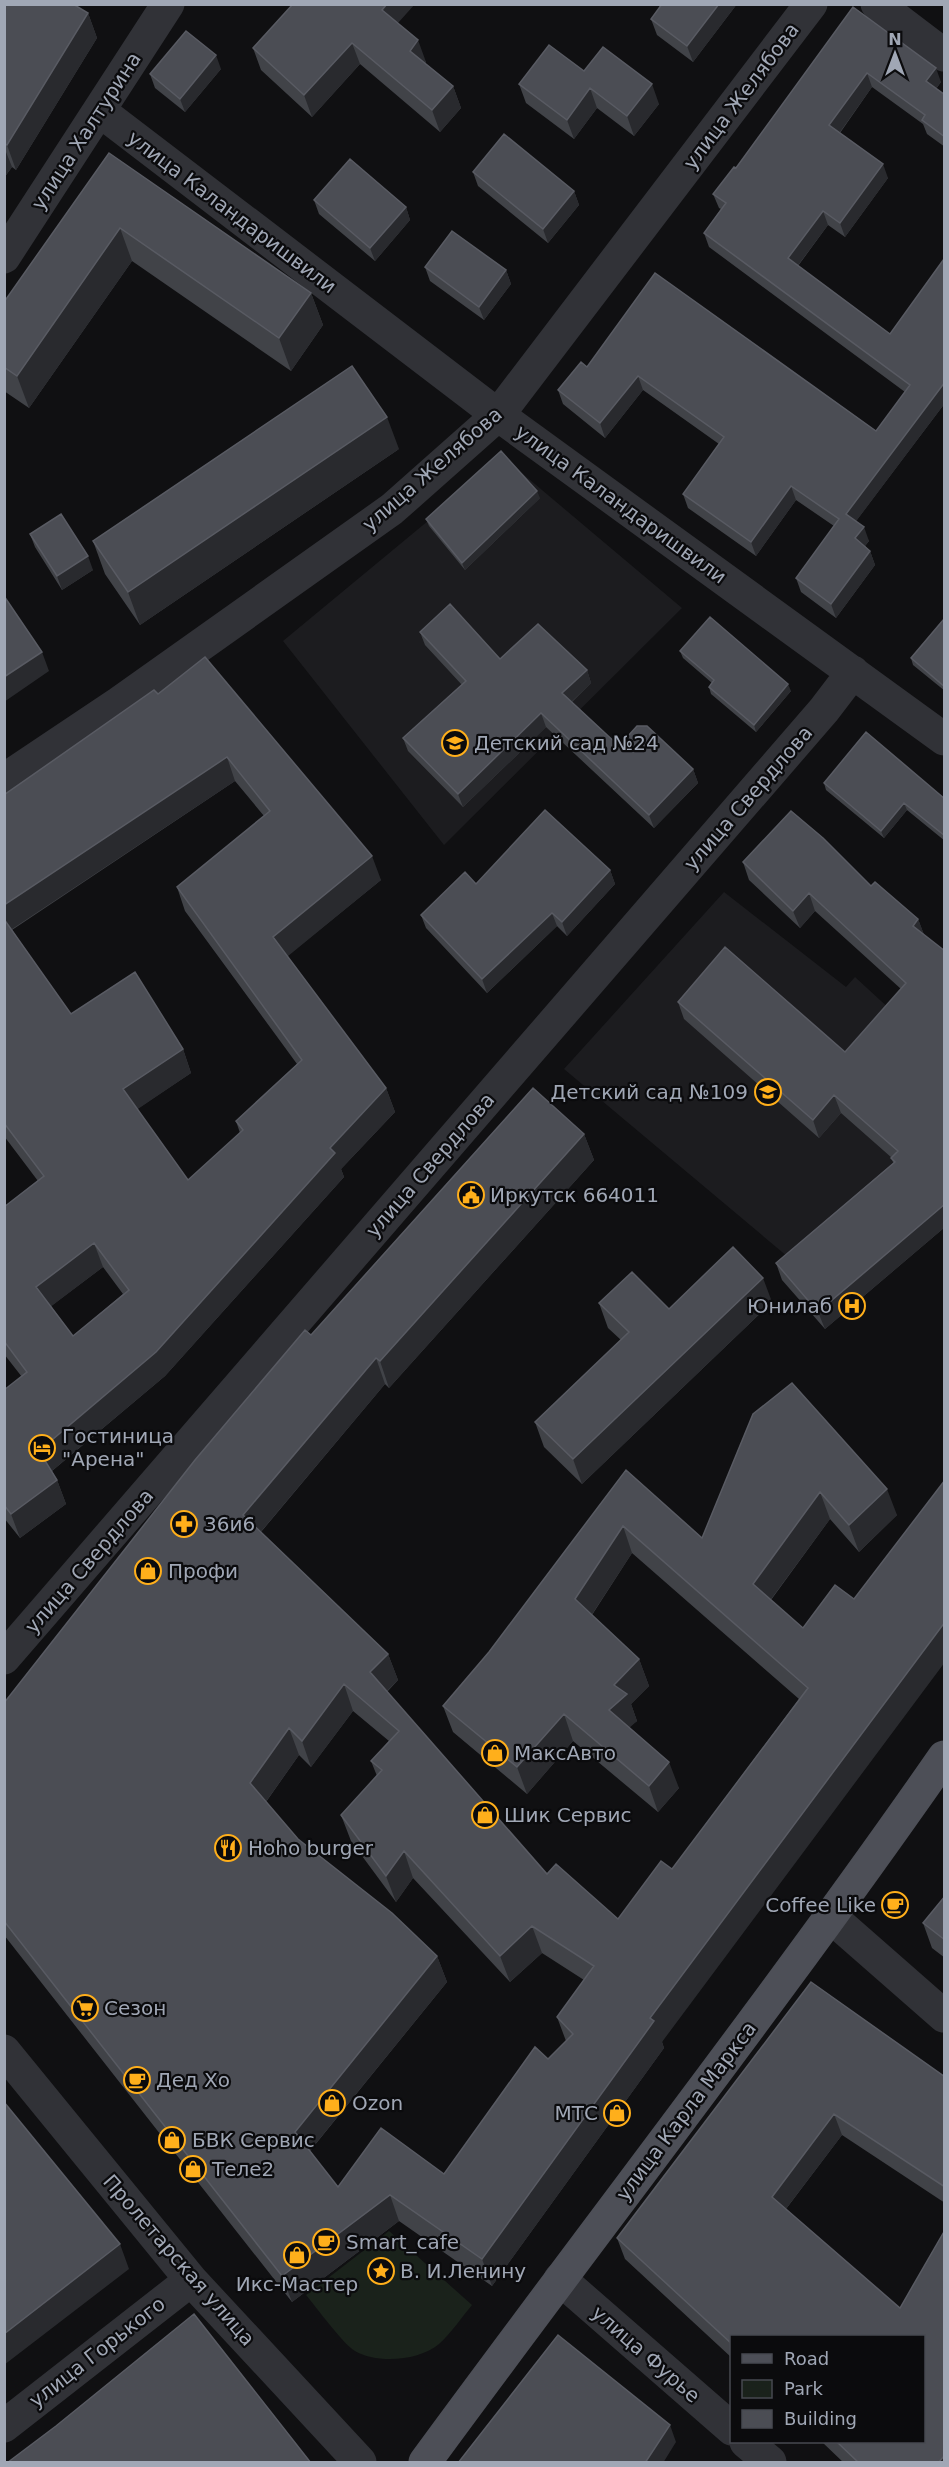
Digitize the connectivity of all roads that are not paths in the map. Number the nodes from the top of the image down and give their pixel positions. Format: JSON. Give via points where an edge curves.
{"nodes":[{"id":1,"x":168,"y":4,"type":"edge"},
{"id":2,"x":811,"y":4,"type":"edge"},
{"id":3,"x":877,"y":4,"type":"edge"},
{"id":4,"x":945,"y":55,"type":"edge"},
{"id":5,"x":100,"y":111,"type":"junction"},
{"id":6,"x":4,"y":257,"type":"edge"},
{"id":7,"x":498,"y":415,"type":"junction"},
{"id":8,"x":853,"y":672,"type":"junction"},
{"id":9,"x":945,"y":739,"type":"edge"},
{"id":10,"x":4,"y":780,"type":"edge"},
{"id":11,"x":4,"y":1658,"type":"edge"},
{"id":12,"x":945,"y":1757,"type":"edge"},
{"id":13,"x":831,"y":1917,"type":"junction"},
{"id":14,"x":945,"y":2016,"type":"edge"},
{"id":15,"x":4,"y":2051,"type":"edge"},
{"id":16,"x":560,"y":2279,"type":"junction"},
{"id":17,"x":191,"y":2280,"type":"junction"},
{"id":18,"x":4,"y":2426,"type":"edge"},
{"id":19,"x":730,"y":2427,"type":"edge"},
{"id":20,"x":747,"y":2443,"type":"edge"},
{"id":21,"x":360,"y":2463,"type":"edge"},
{"id":22,"x":425,"y":2463,"type":"edge"},
{"id":23,"x":770,"y":2463,"type":"edge"}],
"edges":[{"from":1,"to":5,"type":"street","name":"улица Халтурина"},
{"from":2,"to":7,"type":"street","name":"улица Желябова"},
{"from":3,"to":4,"type":"street"},
{"from":5,"to":6,"type":"street","name":"улица Халтурина"},
{"from":5,"to":7,"type":"street","name":"улица Каландаришвили"},
{"from":7,"to":8,"type":"street","name":"улица Каландаришвили"},
{"from":7,"to":10,"type":"street","name":"улица Желябова","via":[[392,509]]},
{"from":8,"to":9,"type":"street","name":"улица Каландаришвили"},
{"from":8,"to":11,"type":"street","name":"улица Свердлова"},
{"from":12,"to":13,"type":"main road","name":"улица Карла Маркса"},
{"from":13,"to":14,"type":"street"},
{"from":13,"to":16,"type":"main road","name":"улица Карла Маркса"},
{"from":15,"to":17,"type":"street","name":"Пролетарская улица"},
{"from":16,"to":19,"type":"street","name":"улица Фурье"},
{"from":16,"to":22,"type":"main road","name":"улица Карла Маркса"},
{"from":17,"to":18,"type":"street","name":"улица Горького"},
{"from":17,"to":21,"type":"street","name":"Пролетарская улица"},
{"from":20,"to":23,"type":"street"}]}
